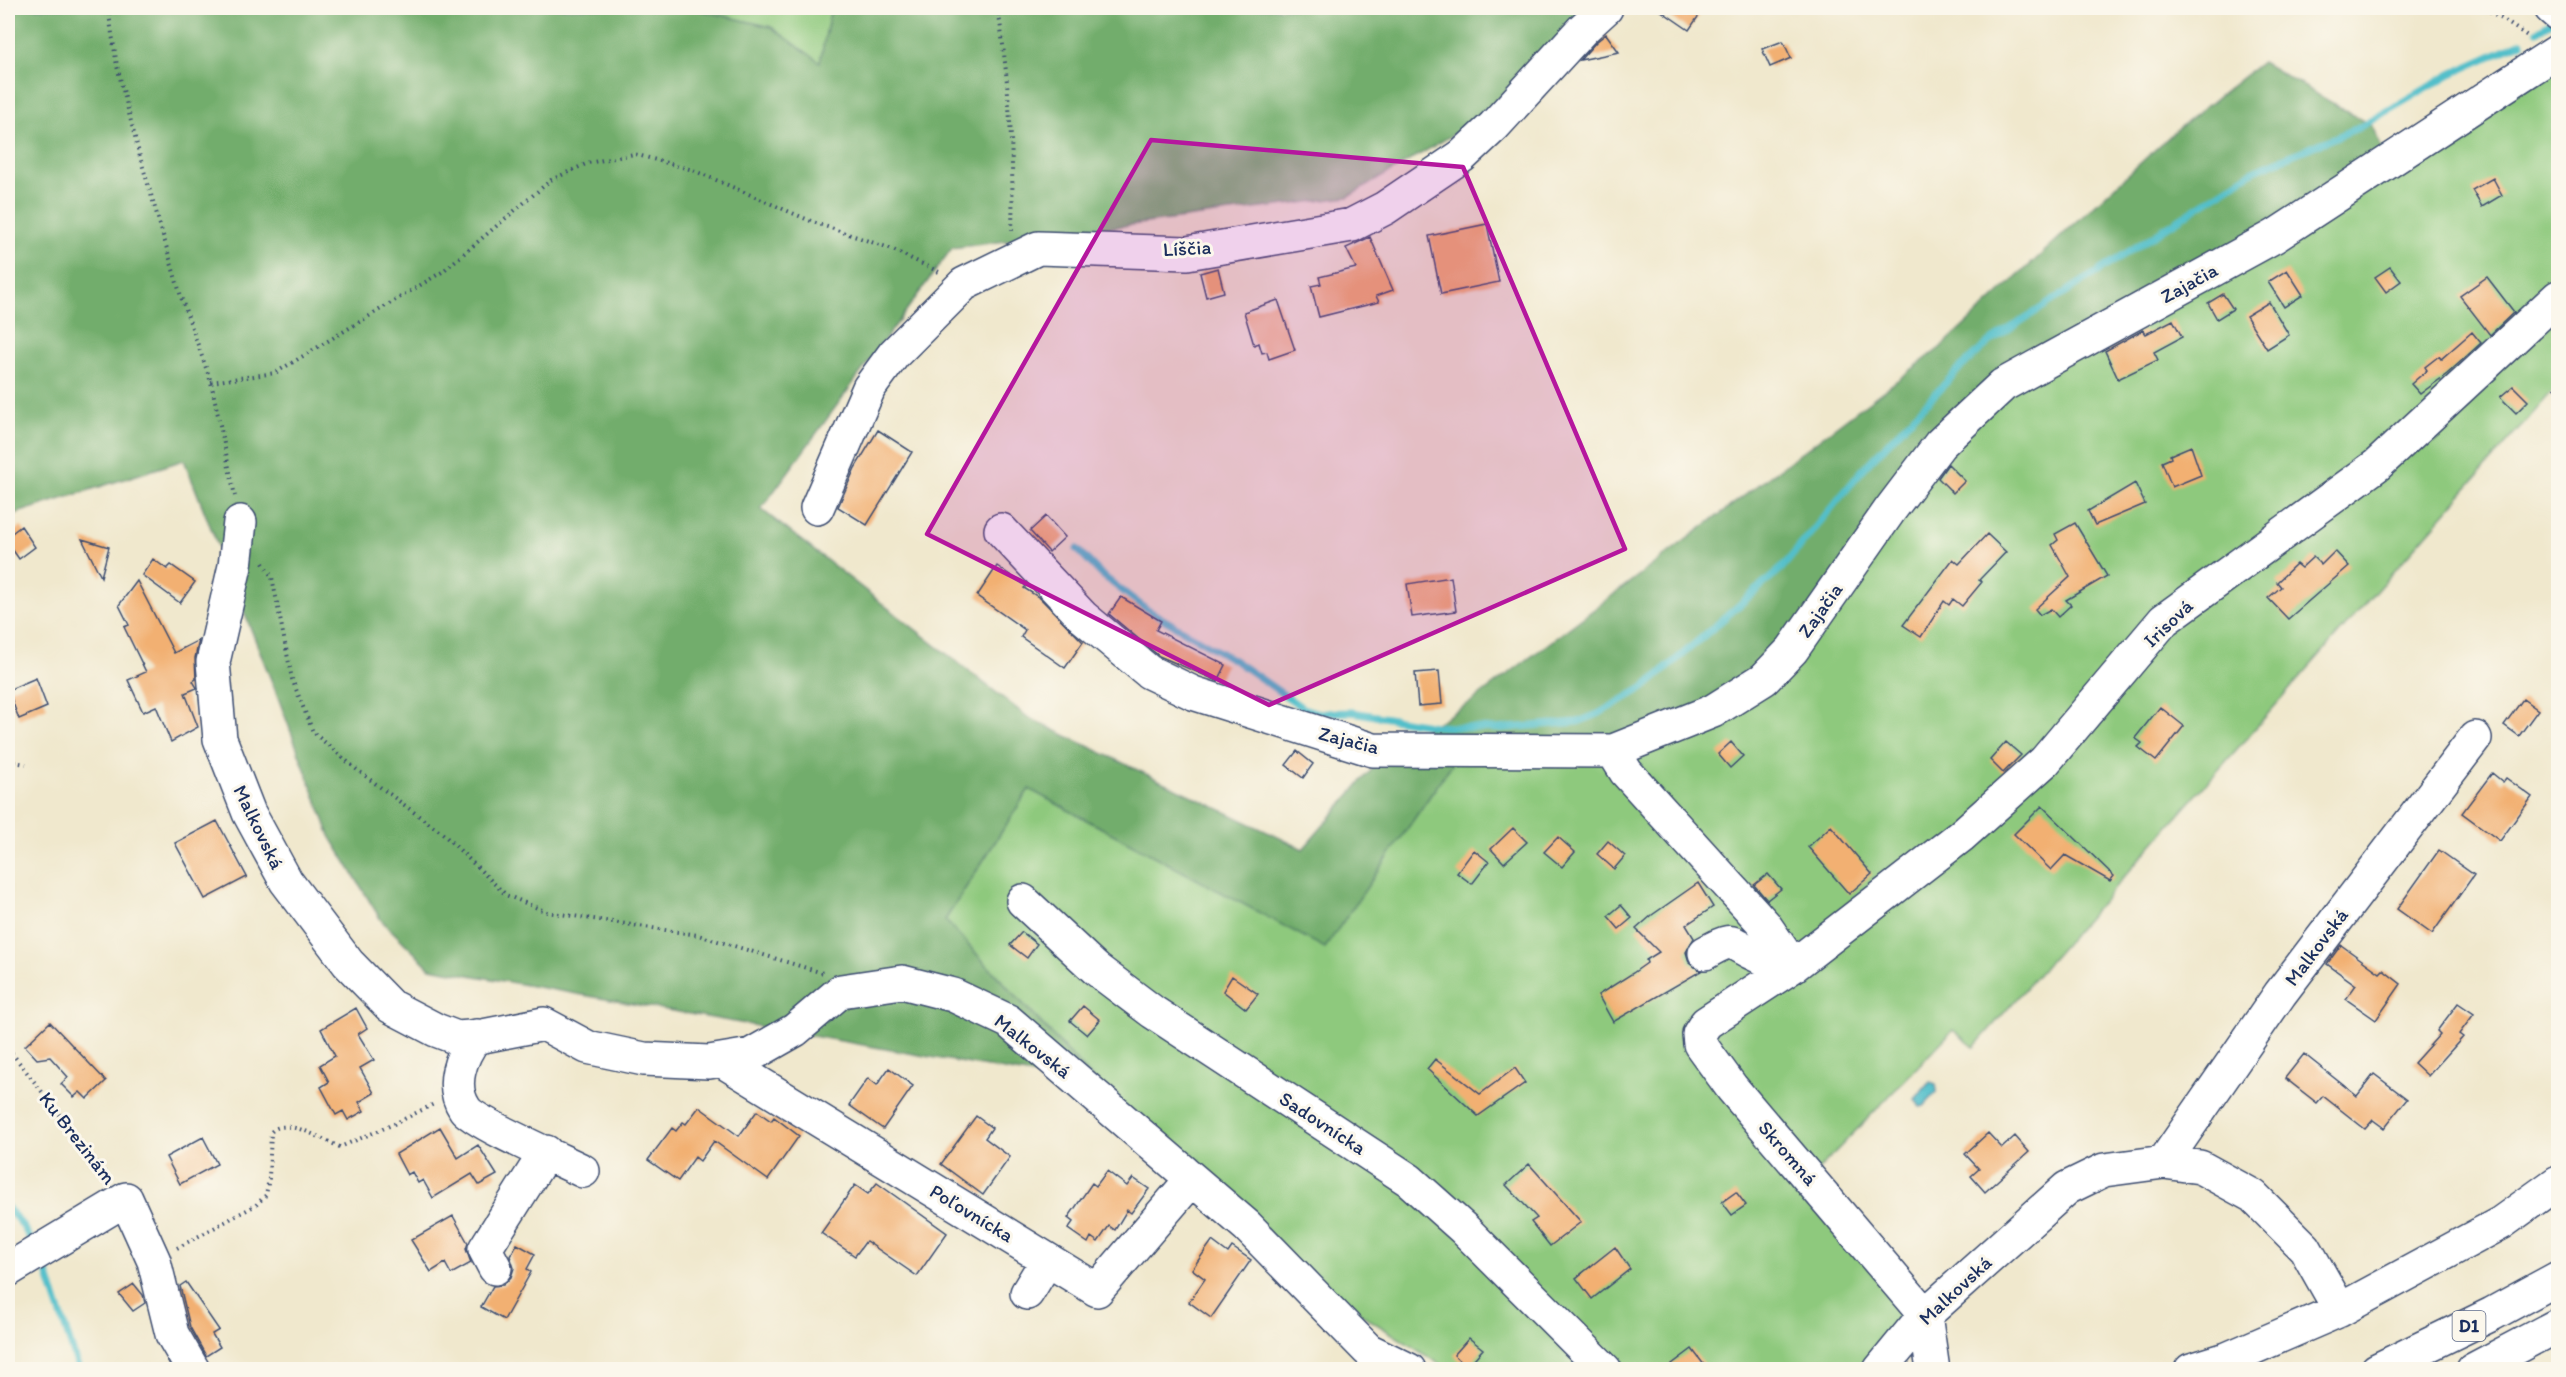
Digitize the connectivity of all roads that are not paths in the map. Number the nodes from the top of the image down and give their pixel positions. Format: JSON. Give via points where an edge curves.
{"nodes":[{"id":1,"x":1606,"y":8,"type":"edge"},
{"id":2,"x":2551,"y":8,"type":"edge"},
{"id":3,"x":2559,"y":14,"type":"edge"},
{"id":4,"x":2556,"y":52,"type":"edge"},
{"id":5,"x":2559,"y":297,"type":"edge"},
{"id":6,"x":818,"y":508,"type":"dead end"},
{"id":7,"x":240,"y":522,"type":"road end"},
{"id":8,"x":1001,"y":530,"type":"dead end"},
{"id":9,"x":2475,"y":738,"type":"dead end"},
{"id":10,"x":1612,"y":752,"type":"junction"},
{"id":11,"x":1023,"y":901,"type":"dead end"},
{"id":12,"x":1705,"y":952,"type":"dead end"},
{"id":13,"x":1793,"y":966,"type":"junction"},
{"id":14,"x":476,"y":1036,"type":"junction"},
{"id":15,"x":721,"y":1060,"type":"junction"},
{"id":16,"x":546,"y":1152,"type":"junction"},
{"id":17,"x":2164,"y":1162,"type":"junction"},
{"id":18,"x":584,"y":1171,"type":"dead end"},
{"id":19,"x":1192,"y":1179,"type":"junction"},
{"id":20,"x":2559,"y":1182,"type":"edge"},
{"id":21,"x":28,"y":1258,"type":"edge"},
{"id":22,"x":1047,"y":1260,"type":"junction"},
{"id":23,"x":495,"y":1268,"type":"dead end"},
{"id":24,"x":2559,"y":1278,"type":"edge"},
{"id":25,"x":1027,"y":1293,"type":"dead end"},
{"id":26,"x":2340,"y":1310,"type":"junction"},
{"id":27,"x":1925,"y":1315,"type":"junction"},
{"id":28,"x":2559,"y":1325,"type":"edge"},
{"id":29,"x":1373,"y":1362,"type":"edge"},
{"id":30,"x":193,"y":1370,"type":"edge"},
{"id":31,"x":1409,"y":1370,"type":"edge"},
{"id":32,"x":1605,"y":1370,"type":"edge"},
{"id":33,"x":1880,"y":1370,"type":"edge"},
{"id":34,"x":1933,"y":1370,"type":"edge"},
{"id":35,"x":2191,"y":1370,"type":"edge"},
{"id":36,"x":2377,"y":1370,"type":"edge"},
{"id":37,"x":2473,"y":1370,"type":"edge"}],
"edges":[{"from":1,"to":6,"type":"main road","name":"Líščia","via":[[1462,156],[1385,208],[1352,225],[1187,253],[1038,248],[964,284],[894,354],[869,388]]},
{"from":2,"to":3,"type":"main road"},
{"from":4,"to":10,"type":"main road","name":"Zajačia","via":[[2276,236],[2003,385],[1940,444],[1792,650],[1764,679],[1713,711]]},
{"from":5,"to":13,"type":"main road","name":"Irisová","via":[[2377,465],[2164,620],[2045,761],[1961,836]]},
{"from":7,"to":14,"type":"main road","name":"Malkovská","via":[[235,566],[213,662],[220,739],[249,813],[286,881],[348,963],[390,1006],[458,1038]]},
{"from":8,"to":10,"type":"main road","name":"Zajačia","via":[[1083,617],[1149,672],[1193,693],[1373,750]]},
{"from":9,"to":17,"type":"main road","name":"Malkovská","via":[[2280,994]]},
{"from":10,"to":13,"type":"main road","via":[[1764,924]]},
{"from":11,"to":32,"type":"main road","name":"Sadovnícka","via":[[1096,969],[1153,1012],[1409,1180],[1464,1229]]},
{"from":12,"to":13,"type":"main road","via":[[1729,941],[1756,956]]},
{"from":13,"to":27,"type":"main road","name":"Skromná","via":[[1706,1023],[1699,1034],[1700,1044],[1732,1088]]},
{"from":14,"to":15,"type":"main road","name":"Malkovská","via":[[544,1024],[587,1047],[644,1059]]},
{"from":14,"to":16,"type":"main road","via":[[458,1067],[465,1109],[478,1120]]},
{"from":15,"to":19,"type":"main road","name":"Malkovská","via":[[751,1055],[795,1030],[840,991],[902,982],[953,995],[1008,1021]]},
{"from":15,"to":22,"type":"main road","name":"Poľovnícka"},
{"from":16,"to":18,"type":"main road"},
{"from":16,"to":23,"type":"main road","via":[[485,1249]]},
{"from":17,"to":26,"type":"main road","name":"Malkovská","via":[[2200,1167],[2253,1196],[2305,1248]]},
{"from":17,"to":27,"type":"main road","name":"Malkovská","via":[[2104,1170],[2067,1188]]},
{"from":19,"to":22,"type":"main road","name":"Poľovnícka","via":[[1097,1290]]},
{"from":19,"to":29,"type":"main road","name":"Malkovská","via":[[1247,1226],[1368,1350]]},
{"from":20,"to":26,"type":"main road","via":[[2501,1223]]},
{"from":21,"to":30,"type":"main road","name":"Ku Brezinám","via":[[126,1199],[153,1261],[172,1334]]},
{"from":22,"to":25,"type":"main road"},
{"from":24,"to":36,"type":"main road","number":"D1"},
{"from":26,"to":35,"type":"main road","via":[[2227,1359]]},
{"from":27,"to":33,"type":"main road","name":"Malkovská"},
{"from":27,"to":34,"type":"main road"},
{"from":28,"to":37,"type":"main road","number":"D1"},
{"from":29,"to":31,"type":"main road","name":"Malkovská"}]}
